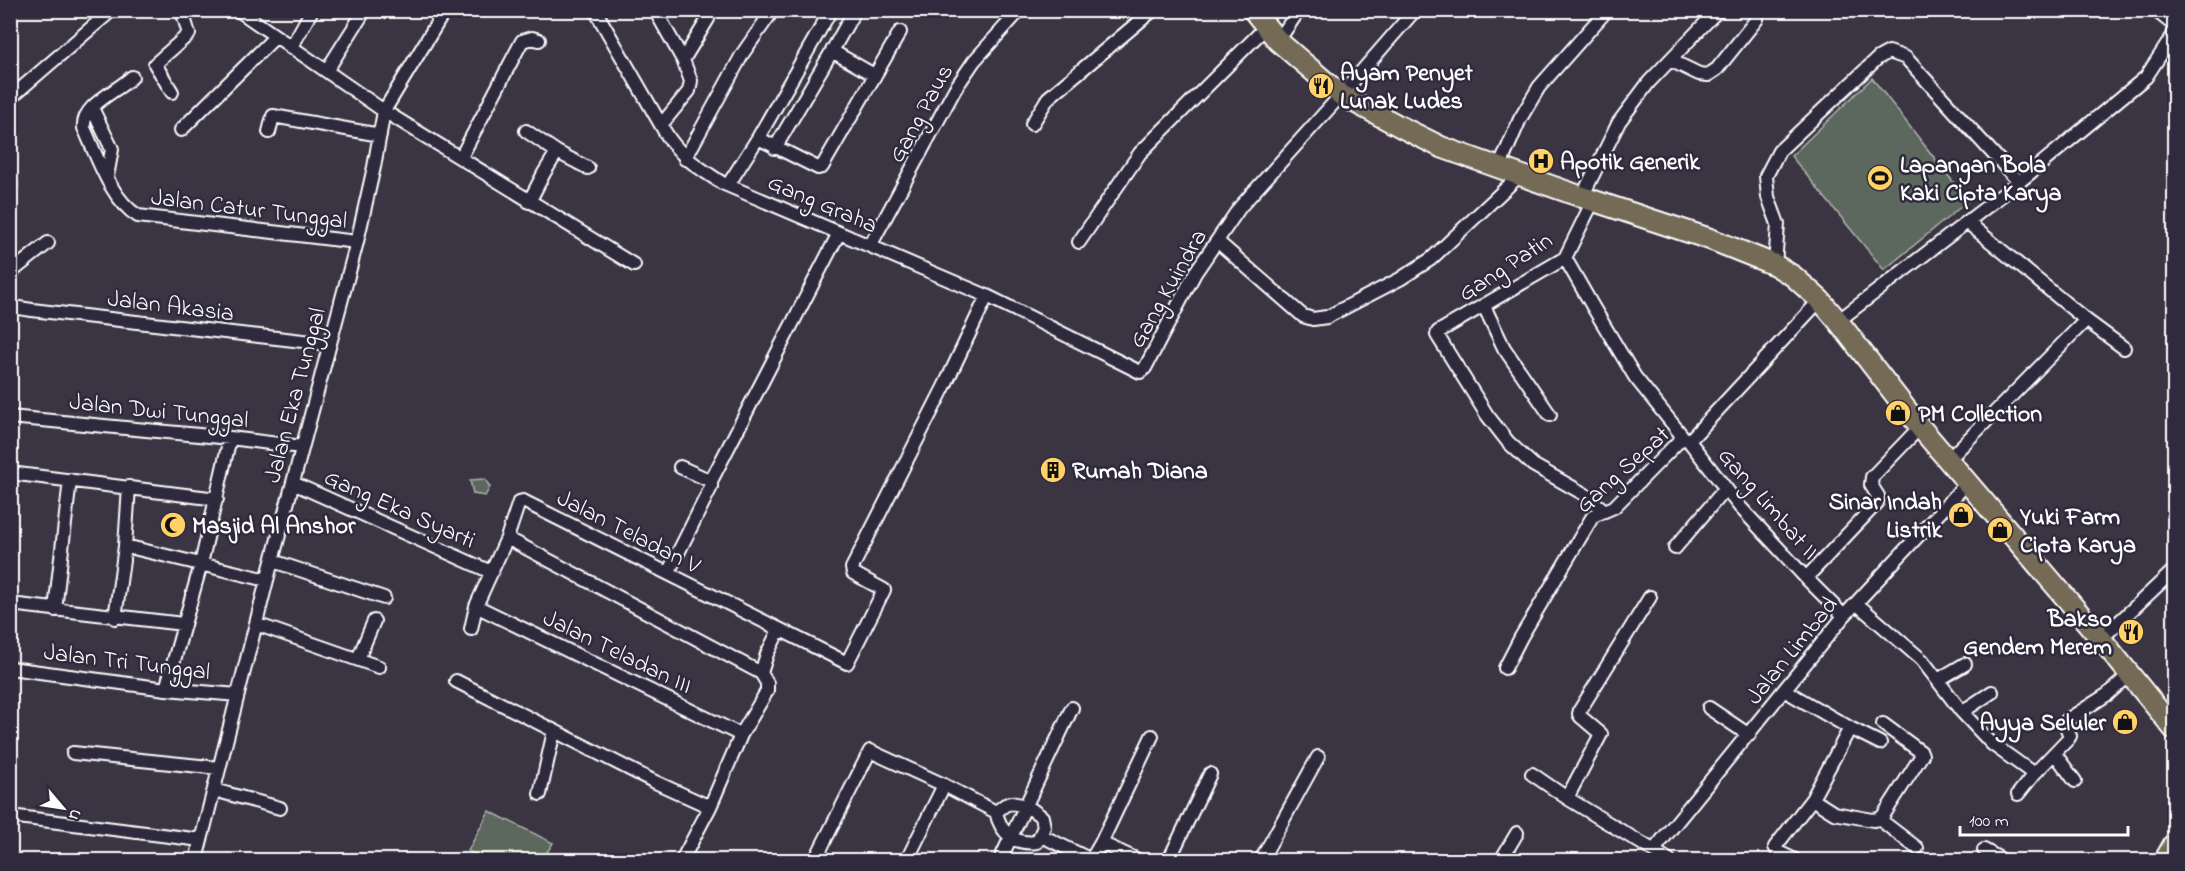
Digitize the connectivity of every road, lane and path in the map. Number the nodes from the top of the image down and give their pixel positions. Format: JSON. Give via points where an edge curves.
{"nodes":[{"id":1,"x":112,"y":10,"type":"edge"},
{"id":2,"x":186,"y":10,"type":"edge"},
{"id":3,"x":312,"y":10,"type":"edge"},
{"id":4,"x":365,"y":10,"type":"edge"},
{"id":5,"x":445,"y":10,"type":"edge"},
{"id":6,"x":595,"y":10,"type":"edge"},
{"id":7,"x":654,"y":10,"type":"edge"},
{"id":8,"x":710,"y":10,"type":"edge"},
{"id":9,"x":773,"y":10,"type":"edge"},
{"id":10,"x":831,"y":10,"type":"edge"},
{"id":11,"x":855,"y":10,"type":"edge"},
{"id":12,"x":1020,"y":10,"type":"edge"},
{"id":13,"x":1153,"y":10,"type":"edge"},
{"id":14,"x":1252,"y":10,"type":"edge"},
{"id":15,"x":1299,"y":10,"type":"edge"},
{"id":16,"x":1415,"y":10,"type":"edge"},
{"id":17,"x":1607,"y":10,"type":"edge"},
{"id":18,"x":1718,"y":10,"type":"edge"},
{"id":19,"x":2155,"y":10,"type":"edge"},
{"id":20,"x":243,"y":12,"type":"edge"},
{"id":21,"x":2172,"y":18,"type":"edge"},
{"id":22,"x":1757,"y":20,"type":"dead end"},
{"id":23,"x":900,"y":32,"type":"dead end"},
{"id":24,"x":1272,"y":34,"type":"junction"},
{"id":25,"x":2175,"y":34,"type":"edge"},
{"id":26,"x":275,"y":37,"type":"junction"},
{"id":27,"x":538,"y":40,"type":"dead end"},
{"id":28,"x":291,"y":48,"type":"junction"},
{"id":29,"x":832,"y":51,"type":"junction"},
{"id":30,"x":683,"y":60,"type":"junction"},
{"id":31,"x":1670,"y":60,"type":"junction"},
{"id":32,"x":327,"y":70,"type":"junction"},
{"id":33,"x":874,"y":75,"type":"junction"},
{"id":34,"x":132,"y":77,"type":"dead end"},
{"id":35,"x":172,"y":92,"type":"dead end"},
{"id":36,"x":1341,"y":95,"type":"junction"},
{"id":37,"x":10,"y":98,"type":"edge"},
{"id":38,"x":92,"y":108,"type":"junction"},
{"id":39,"x":384,"y":111,"type":"junction"},
{"id":40,"x":1032,"y":124,"type":"dead end"},
{"id":41,"x":661,"y":125,"type":"junction"},
{"id":42,"x":181,"y":130,"type":"dead end"},
{"id":43,"x":526,"y":131,"type":"dead end"},
{"id":44,"x":269,"y":132,"type":"dead end"},
{"id":45,"x":380,"y":135,"type":"junction"},
{"id":46,"x":758,"y":138,"type":"junction"},
{"id":47,"x":775,"y":148,"type":"junction"},
{"id":48,"x":557,"y":153,"type":"junction"},
{"id":49,"x":461,"y":157,"type":"junction"},
{"id":50,"x":685,"y":159,"type":"junction"},
{"id":51,"x":588,"y":168,"type":"dead end"},
{"id":52,"x":1499,"y":168,"type":"junction"},
{"id":53,"x":1520,"y":175,"type":"junction"},
{"id":54,"x":107,"y":177,"type":"junction"},
{"id":55,"x":2019,"y":182,"type":"junction"},
{"id":56,"x":728,"y":185,"type":"junction"},
{"id":57,"x":1588,"y":199,"type":"junction"},
{"id":58,"x":529,"y":202,"type":"junction"},
{"id":59,"x":1967,"y":222,"type":"junction"},
{"id":60,"x":839,"y":233,"type":"junction"},
{"id":61,"x":1217,"y":241,"type":"junction"},
{"id":62,"x":1079,"y":242,"type":"dead end"},
{"id":63,"x":48,"y":243,"type":"dead end"},
{"id":64,"x":357,"y":243,"type":"junction"},
{"id":65,"x":870,"y":246,"type":"junction"},
{"id":66,"x":1565,"y":258,"type":"junction"},
{"id":67,"x":634,"y":265,"type":"dead end"},
{"id":68,"x":1775,"y":265,"type":"junction"},
{"id":69,"x":10,"y":273,"type":"edge"},
{"id":70,"x":987,"y":296,"type":"junction"},
{"id":71,"x":1820,"y":300,"type":"junction"},
{"id":72,"x":10,"y":304,"type":"edge"},
{"id":73,"x":1484,"y":306,"type":"junction"},
{"id":74,"x":2086,"y":320,"type":"junction"},
{"id":75,"x":1838,"y":321,"type":"junction"},
{"id":76,"x":329,"y":344,"type":"junction"},
{"id":77,"x":2124,"y":348,"type":"dead end"},
{"id":78,"x":1551,"y":415,"type":"dead end"},
{"id":79,"x":10,"y":417,"type":"edge"},
{"id":80,"x":1920,"y":427,"type":"junction"},
{"id":81,"x":230,"y":438,"type":"junction"},
{"id":82,"x":1686,"y":439,"type":"junction"},
{"id":83,"x":302,"y":447,"type":"junction"},
{"id":84,"x":1949,"y":459,"type":"junction"},
{"id":85,"x":680,"y":466,"type":"dead end"},
{"id":86,"x":10,"y":473,"type":"edge"},
{"id":87,"x":70,"y":480,"type":"junction"},
{"id":88,"x":711,"y":482,"type":"junction"},
{"id":89,"x":293,"y":483,"type":"junction"},
{"id":90,"x":1967,"y":483,"type":"junction"},
{"id":91,"x":129,"y":487,"type":"junction"},
{"id":92,"x":1726,"y":488,"type":"junction"},
{"id":93,"x":217,"y":499,"type":"junction"},
{"id":94,"x":1605,"y":511,"type":"junction"},
{"id":95,"x":507,"y":538,"type":"junction"},
{"id":96,"x":125,"y":546,"type":"junction"},
{"id":97,"x":1675,"y":549,"type":"dead end"},
{"id":98,"x":273,"y":561,"type":"junction"},
{"id":99,"x":201,"y":564,"type":"junction"},
{"id":100,"x":2175,"y":570,"type":"edge"},
{"id":101,"x":491,"y":572,"type":"junction"},
{"id":102,"x":668,"y":573,"type":"junction"},
{"id":103,"x":1806,"y":578,"type":"junction"},
{"id":104,"x":267,"y":580,"type":"junction"},
{"id":105,"x":1650,"y":597,"type":"dead end"},
{"id":106,"x":384,"y":598,"type":"dead end"},
{"id":107,"x":1856,"y":603,"type":"junction"},
{"id":108,"x":10,"y":604,"type":"edge"},
{"id":109,"x":477,"y":606,"type":"junction"},
{"id":110,"x":56,"y":610,"type":"junction"},
{"id":111,"x":1844,"y":616,"type":"junction"},
{"id":112,"x":115,"y":618,"type":"junction"},
{"id":113,"x":374,"y":621,"type":"dead end"},
{"id":114,"x":183,"y":624,"type":"junction"},
{"id":115,"x":256,"y":624,"type":"junction"},
{"id":116,"x":471,"y":629,"type":"dead end"},
{"id":117,"x":779,"y":630,"type":"junction"},
{"id":118,"x":2101,"y":639,"type":"junction"},
{"id":119,"x":358,"y":659,"type":"junction"},
{"id":120,"x":1965,"y":664,"type":"dead end"},
{"id":121,"x":379,"y":667,"type":"dead end"},
{"id":122,"x":10,"y":668,"type":"edge"},
{"id":123,"x":1505,"y":668,"type":"dead end"},
{"id":124,"x":761,"y":673,"type":"junction"},
{"id":125,"x":2130,"y":674,"type":"junction"},
{"id":126,"x":1938,"y":680,"type":"junction"},
{"id":127,"x":456,"y":681,"type":"dead end"},
{"id":128,"x":166,"y":689,"type":"junction"},
{"id":129,"x":1784,"y":690,"type":"junction"},
{"id":130,"x":1992,"y":692,"type":"dead end"},
{"id":131,"x":238,"y":695,"type":"junction"},
{"id":132,"x":1072,"y":708,"type":"dead end"},
{"id":133,"x":1709,"y":708,"type":"dead end"},
{"id":134,"x":1962,"y":712,"type":"junction"},
{"id":135,"x":1883,"y":724,"type":"dead end"},
{"id":136,"x":1850,"y":728,"type":"junction"},
{"id":137,"x":2175,"y":729,"type":"edge"},
{"id":138,"x":554,"y":731,"type":"junction"},
{"id":139,"x":741,"y":735,"type":"junction"},
{"id":140,"x":1749,"y":735,"type":"junction"},
{"id":141,"x":1152,"y":736,"type":"dead end"},
{"id":142,"x":1880,"y":742,"type":"dead end"},
{"id":143,"x":74,"y":753,"type":"dead end"},
{"id":144,"x":2055,"y":754,"type":"junction"},
{"id":145,"x":1318,"y":758,"type":"dead end"},
{"id":146,"x":219,"y":768,"type":"junction"},
{"id":147,"x":1210,"y":774,"type":"dead end"},
{"id":148,"x":1532,"y":774,"type":"dead end"},
{"id":149,"x":2034,"y":774,"type":"junction"},
{"id":150,"x":2075,"y":781,"type":"dead end"},
{"id":151,"x":944,"y":785,"type":"junction"},
{"id":152,"x":214,"y":790,"type":"junction"},
{"id":153,"x":540,"y":794,"type":"dead end"},
{"id":154,"x":2018,"y":794,"type":"dead end"},
{"id":155,"x":1567,"y":798,"type":"junction"},
{"id":156,"x":1812,"y":799,"type":"junction"},
{"id":157,"x":1027,"y":806,"type":"junction"},
{"id":158,"x":710,"y":807,"type":"junction"},
{"id":159,"x":280,"y":808,"type":"dead end"},
{"id":160,"x":996,"y":813,"type":"junction"},
{"id":161,"x":10,"y":816,"type":"edge"},
{"id":162,"x":1879,"y":819,"type":"junction"},
{"id":163,"x":1517,"y":833,"type":"dead end"},
{"id":164,"x":1042,"y":836,"type":"junction"},
{"id":165,"x":1010,"y":839,"type":"junction"},
{"id":166,"x":201,"y":840,"type":"junction"},
{"id":167,"x":1101,"y":843,"type":"junction"},
{"id":168,"x":2175,"y":844,"type":"edge"},
{"id":169,"x":1917,"y":848,"type":"dead end"},
{"id":170,"x":1984,"y":850,"type":"dead end"},
{"id":171,"x":1655,"y":855,"type":"edge"},
{"id":172,"x":1091,"y":860,"type":"edge"},
{"id":173,"x":196,"y":861,"type":"edge"},
{"id":174,"x":682,"y":861,"type":"edge"},
{"id":175,"x":815,"y":861,"type":"edge"},
{"id":176,"x":907,"y":861,"type":"edge"},
{"id":177,"x":1000,"y":861,"type":"edge"},
{"id":178,"x":1138,"y":861,"type":"edge"},
{"id":179,"x":1169,"y":861,"type":"edge"},
{"id":180,"x":1261,"y":861,"type":"edge"},
{"id":181,"x":1501,"y":861,"type":"edge"},
{"id":182,"x":1669,"y":861,"type":"edge"},
{"id":183,"x":1795,"y":861,"type":"edge"},
{"id":184,"x":2002,"y":861,"type":"edge"},
{"id":185,"x":2165,"y":861,"type":"edge"}],
"edges":[{"from":1,"to":37,"type":"street"},
{"from":2,"to":35,"type":"street","via":[[183,14],[189,34],[155,64]]},
{"from":3,"to":28,"type":"street"},
{"from":4,"to":32,"type":"street"},
{"from":5,"to":39,"type":"street"},
{"from":6,"to":41,"type":"street","name":"Gang Graha"},
{"from":7,"to":30,"type":"street"},
{"from":8,"to":30,"type":"street"},
{"from":9,"to":50,"type":"street","via":[[743,53]]},
{"from":10,"to":46,"type":"street"},
{"from":11,"to":29,"type":"street"},
{"from":12,"to":65,"type":"street","name":"Gang Paus","via":[[974,61],[955,89]]},
{"from":13,"to":40,"type":"street","via":[[1048,98]]},
{"from":14,"to":24,"type":"main road"},
{"from":15,"to":24,"type":"street"},
{"from":16,"to":36,"type":"street","name":"Gang Kuindra"},
{"from":17,"to":52,"type":"street","via":[[1539,87]]},
{"from":18,"to":31,"type":"street","name":"Gang Patin"},
{"from":19,"to":21,"type":"street"},
{"from":20,"to":26,"type":"street"},
{"from":22,"to":31,"type":"street","via":[[1708,75]]},
{"from":23,"to":33,"type":"street"},
{"from":24,"to":36,"type":"main road"},
{"from":24,"to":62,"type":"street","via":[[1140,153]]},
{"from":25,"to":55,"type":"street","via":[[2146,77]]},
{"from":26,"to":28,"type":"street"},
{"from":26,"to":42,"type":"street"},
{"from":27,"to":49,"type":"street","via":[[522,41]]},
{"from":28,"to":32,"type":"street"},
{"from":29,"to":33,"type":"street"},
{"from":29,"to":47,"type":"street"},
{"from":30,"to":41,"type":"street","via":[[691,81],[689,91]]},
{"from":31,"to":57,"type":"street","name":"Gang Patin","via":[[1619,122]]},
{"from":32,"to":39,"type":"street"},
{"from":33,"to":47,"type":"street","via":[[822,167]]},
{"from":34,"to":38,"type":"street"},
{"from":36,"to":52,"type":"main road","via":[[1441,147]]},
{"from":36,"to":61,"type":"street","name":"Gang Kuindra","via":[[1240,207]]},
{"from":38,"to":54,"type":"street","via":[[112,149]]},
{"from":38,"to":54,"type":"street","name":"Jalan Catur Tunggal","via":[[83,122],[84,128]]},
{"from":39,"to":45,"type":"street","name":"Jalan Eka Tunggal"},
{"from":39,"to":49,"type":"street"},
{"from":41,"to":50,"type":"street","name":"Gang Graha"},
{"from":43,"to":48,"type":"street"},
{"from":44,"to":45,"type":"street","via":[[273,116]]},
{"from":45,"to":64,"type":"street","name":"Jalan Eka Tunggal"},
{"from":46,"to":47,"type":"street"},
{"from":46,"to":56,"type":"street"},
{"from":48,"to":51,"type":"street"},
{"from":48,"to":58,"type":"street"},
{"from":49,"to":58,"type":"street"},
{"from":50,"to":56,"type":"street","name":"Gang Graha"},
{"from":52,"to":53,"type":"main road"},
{"from":53,"to":57,"type":"main road"},
{"from":53,"to":61,"type":"street","via":[[1431,259],[1327,317],[1313,320],[1303,316]]},
{"from":54,"to":64,"type":"street","name":"Jalan Catur Tunggal","via":[[116,195],[138,216]]},
{"from":55,"to":59,"type":"street"},
{"from":55,"to":68,"type":"street","via":[[1906,58],[1889,52],[1779,151],[1766,176],[1778,224]]},
{"from":56,"to":60,"type":"street","name":"Gang Graha"},
{"from":57,"to":66,"type":"street","name":"Gang Patin"},
{"from":57,"to":68,"type":"main road"},
{"from":58,"to":67,"type":"street"},
{"from":59,"to":74,"type":"street"},
{"from":59,"to":75,"type":"street"},
{"from":60,"to":65,"type":"street","name":"Gang Graha"},
{"from":60,"to":88,"type":"street"},
{"from":61,"to":70,"type":"street","name":"Gang Kuindra","via":[[1140,372]]},
{"from":63,"to":69,"type":"street"},
{"from":64,"to":76,"type":"street","name":"Jalan Eka Tunggal"},
{"from":65,"to":70,"type":"street","name":"Gang Graha"},
{"from":66,"to":73,"type":"street","name":"Gang Patin"},
{"from":66,"to":82,"type":"street","name":"Gang Limbat II","via":[[1635,377]]},
{"from":68,"to":71,"type":"main road"},
{"from":70,"to":117,"type":"street","name":"Jalan Teladan V","via":[[852,568],[852,573],[884,590],[849,660],[842,661]]},
{"from":71,"to":75,"type":"main road"},
{"from":71,"to":82,"type":"street","name":"Gang Sepat"},
{"from":72,"to":76,"type":"street","name":"Jalan Akasia","via":[[32,310]]},
{"from":73,"to":78,"type":"street","via":[[1504,348]]},
{"from":73,"to":94,"type":"street","name":"Gang Patin","via":[[1438,332],[1448,354],[1508,442],[1533,465],[1584,494]]},
{"from":74,"to":77,"type":"street"},
{"from":74,"to":84,"type":"street"},
{"from":75,"to":80,"type":"main road"},
{"from":76,"to":83,"type":"street","name":"Jalan Eka Tunggal"},
{"from":79,"to":81,"type":"street","name":"Jalan Dwi Tunggal"},
{"from":80,"to":84,"type":"main road"},
{"from":80,"to":103,"type":"street","via":[[1872,477],[1877,503]]},
{"from":81,"to":83,"type":"street","name":"Jalan Dwi Tunggal"},
{"from":81,"to":93,"type":"street"},
{"from":82,"to":92,"type":"street","name":"Gang Limbat II"},
{"from":82,"to":94,"type":"street","name":"Gang Sepat"},
{"from":83,"to":89,"type":"street","name":"Jalan Eka Tunggal"},
{"from":84,"to":90,"type":"main road"},
{"from":85,"to":88,"type":"street"},
{"from":86,"to":87,"type":"street"},
{"from":87,"to":91,"type":"street"},
{"from":87,"to":110,"type":"street"},
{"from":88,"to":102,"type":"street"},
{"from":89,"to":98,"type":"street","name":"Jalan Eka Tunggal"},
{"from":89,"to":101,"type":"street","name":"Gang Eka Syarti"},
{"from":90,"to":107,"type":"street","name":"Jalan Limbad"},
{"from":90,"to":118,"type":"main road"},
{"from":91,"to":93,"type":"street"},
{"from":91,"to":96,"type":"street"},
{"from":92,"to":97,"type":"street"},
{"from":92,"to":103,"type":"street","name":"Gang Limbat II"},
{"from":93,"to":99,"type":"street"},
{"from":94,"to":123,"type":"street","name":"Gang Sepat","via":[[1593,516]]},
{"from":95,"to":101,"type":"street","name":"Jalan Teladan V"},
{"from":95,"to":102,"type":"street","name":"Jalan Teladan V","via":[[519,502],[523,501]]},
{"from":95,"to":124,"type":"street"},
{"from":96,"to":99,"type":"street"},
{"from":96,"to":112,"type":"street"},
{"from":98,"to":104,"type":"street","name":"Jalan Eka Tunggal"},
{"from":98,"to":106,"type":"street"},
{"from":99,"to":104,"type":"street"},
{"from":99,"to":114,"type":"street"},
{"from":100,"to":118,"type":"street"},
{"from":101,"to":109,"type":"street","name":"Jalan Teladan V"},
{"from":102,"to":117,"type":"street","name":"Jalan Teladan V"},
{"from":103,"to":111,"type":"street","name":"Gang Limbat II"},
{"from":104,"to":115,"type":"street","name":"Jalan Eka Tunggal"},
{"from":105,"to":155,"type":"street","via":[[1580,710],[1581,717],[1601,734]]},
{"from":107,"to":111,"type":"street","name":"Jalan Limbad"},
{"from":107,"to":126,"type":"street","via":[[1922,660]]},
{"from":108,"to":110,"type":"street"},
{"from":109,"to":116,"type":"street","name":"Jalan Teladan V"},
{"from":109,"to":139,"type":"street","name":"Jalan Teladan III"},
{"from":110,"to":112,"type":"street"},
{"from":111,"to":129,"type":"street","name":"Jalan Limbad"},
{"from":112,"to":114,"type":"street"},
{"from":113,"to":119,"type":"street"},
{"from":114,"to":128,"type":"street"},
{"from":115,"to":119,"type":"street"},
{"from":115,"to":131,"type":"street","name":"Jalan Eka Tunggal"},
{"from":117,"to":124,"type":"street"},
{"from":118,"to":125,"type":"main road"},
{"from":119,"to":121,"type":"street"},
{"from":120,"to":126,"type":"street"},
{"from":122,"to":128,"type":"street","name":"Jalan Tri Tunggal"},
{"from":124,"to":139,"type":"street","via":[[767,691]]},
{"from":125,"to":137,"type":"main road"},
{"from":125,"to":144,"type":"street","via":[[2108,694],[2067,720],[2064,724],[2070,736]]},
{"from":126,"to":134,"type":"street"},
{"from":127,"to":138,"type":"street"},
{"from":128,"to":131,"type":"street","name":"Jalan Tri Tunggal"},
{"from":129,"to":136,"type":"street"},
{"from":129,"to":140,"type":"street","name":"Jalan Limbad"},
{"from":130,"to":134,"type":"street"},
{"from":131,"to":146,"type":"street","name":"Jalan Eka Tunggal"},
{"from":132,"to":157,"type":"street"},
{"from":133,"to":140,"type":"street"},
{"from":134,"to":149,"type":"street","via":[[1992,744]]},
{"from":135,"to":162,"type":"street","via":[[1922,754]]},
{"from":136,"to":142,"type":"street"},
{"from":136,"to":156,"type":"street"},
{"from":138,"to":153,"type":"street"},
{"from":138,"to":158,"type":"street"},
{"from":139,"to":158,"type":"street"},
{"from":140,"to":171,"type":"street","name":"Jalan Limbad"},
{"from":141,"to":167,"type":"street"},
{"from":143,"to":146,"type":"street"},
{"from":144,"to":149,"type":"street"},
{"from":144,"to":150,"type":"street"},
{"from":145,"to":180,"type":"street"},
{"from":146,"to":152,"type":"street","name":"Jalan Eka Tunggal"},
{"from":147,"to":179,"type":"street"},
{"from":148,"to":155,"type":"street"},
{"from":149,"to":154,"type":"street"},
{"from":151,"to":160,"type":"street"},
{"from":151,"to":175,"type":"street","via":[[870,751]]},
{"from":151,"to":176,"type":"street"},
{"from":152,"to":159,"type":"street"},
{"from":152,"to":166,"type":"street","name":"Jalan Eka Tunggal"},
{"from":155,"to":171,"type":"street"},
{"from":156,"to":162,"type":"street","via":[[1834,813]]},
{"from":156,"to":183,"type":"street","via":[[1775,847]]},
{"from":157,"to":160,"type":"street","via":[[1011,803]]},
{"from":157,"to":164,"type":"street","via":[[1042,817]]},
{"from":157,"to":165,"type":"street"},
{"from":158,"to":174,"type":"street"},
{"from":160,"to":165,"type":"street"},
{"from":161,"to":166,"type":"street"},
{"from":162,"to":169,"type":"street"},
{"from":163,"to":181,"type":"street"},
{"from":164,"to":165,"type":"street","via":[[1037,842],[1027,843]]},
{"from":164,"to":172,"type":"street"},
{"from":165,"to":177,"type":"street"},
{"from":166,"to":173,"type":"street","name":"Jalan Eka Tunggal"},
{"from":167,"to":172,"type":"street"},
{"from":167,"to":178,"type":"street"},
{"from":168,"to":185,"type":"main road"},
{"from":170,"to":184,"type":"street"},
{"from":171,"to":182,"type":"street"}]}
